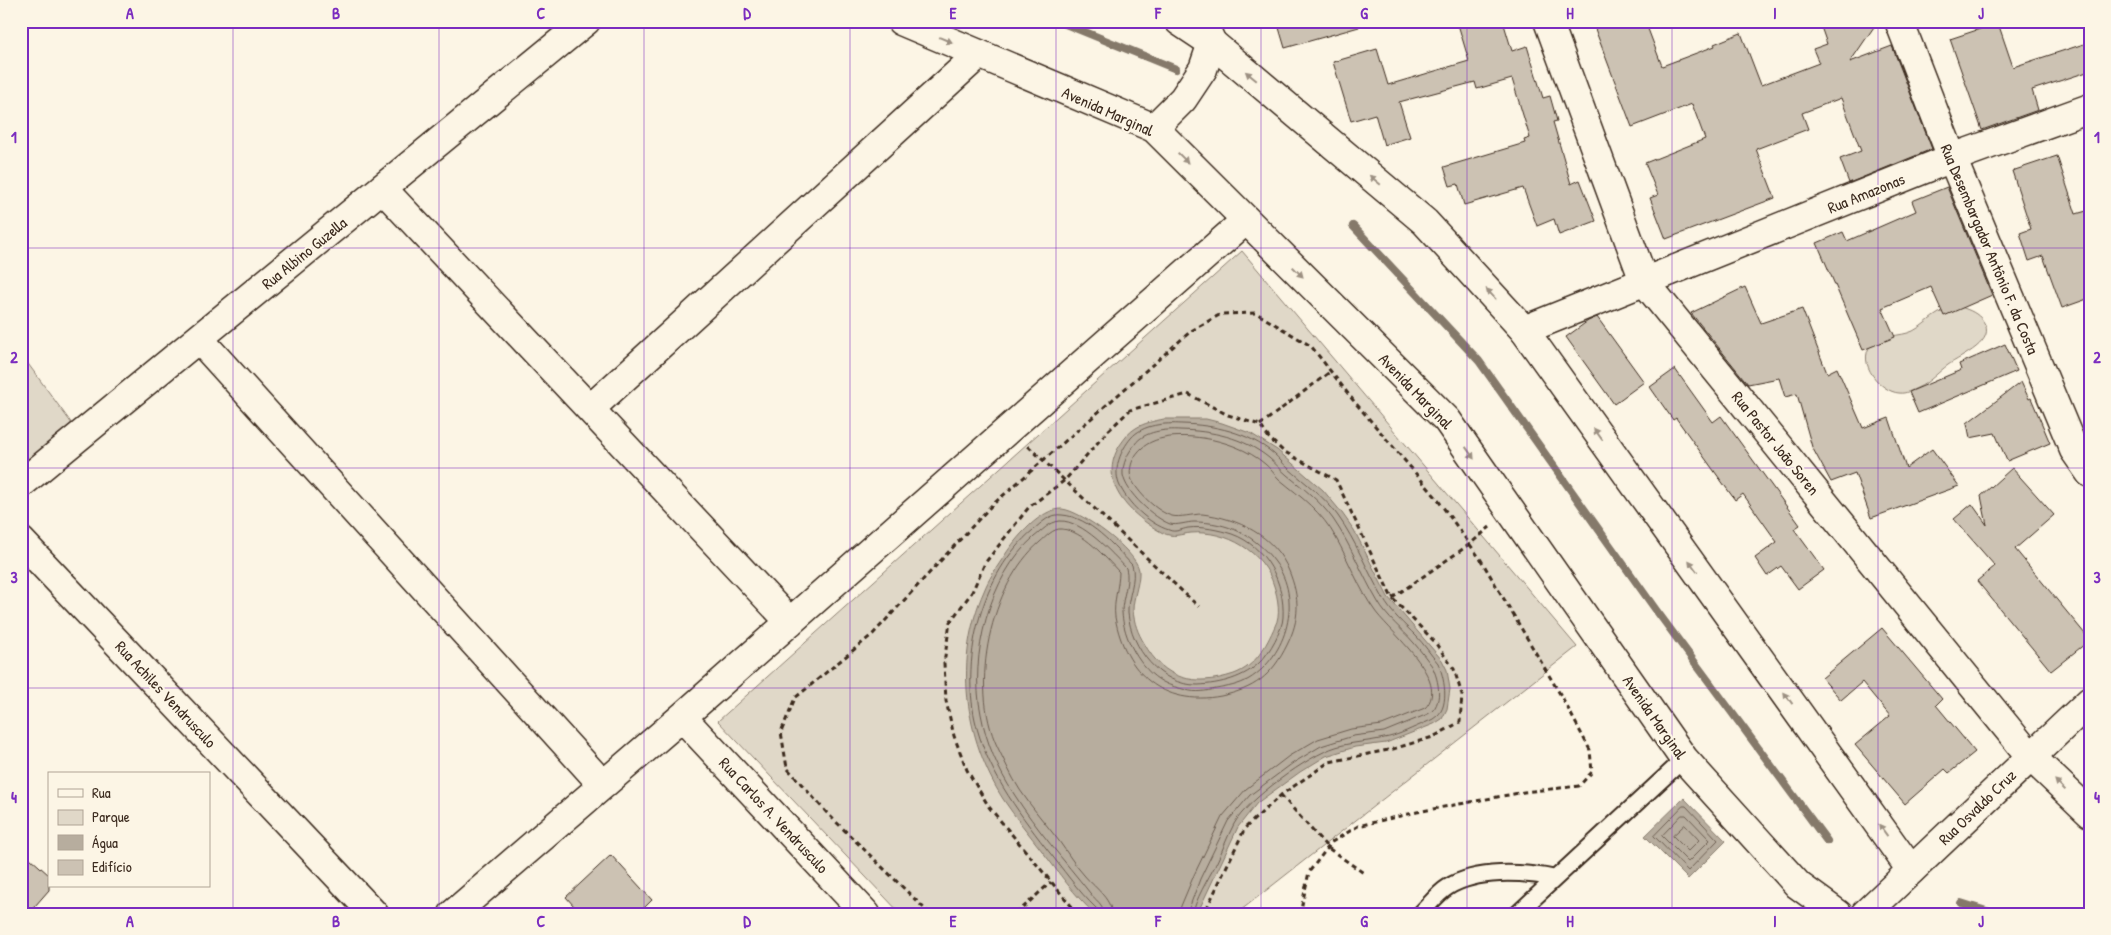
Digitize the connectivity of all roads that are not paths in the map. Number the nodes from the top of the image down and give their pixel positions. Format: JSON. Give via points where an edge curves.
{"nodes":[{"id":1,"x":586,"y":21,"type":"edge"},
{"id":2,"x":901,"y":21,"type":"edge"},
{"id":3,"x":1179,"y":21,"type":"edge"},
{"id":4,"x":1548,"y":21,"type":"edge"},
{"id":5,"x":1899,"y":21,"type":"edge"},
{"id":6,"x":1207,"y":32,"type":"edge"},
{"id":7,"x":978,"y":54,"type":"junction"},
{"id":8,"x":2090,"y":108,"type":"edge"},
{"id":9,"x":1154,"y":128,"type":"junction"},
{"id":10,"x":1952,"y":158,"type":"junction"},
{"id":11,"x":382,"y":188,"type":"junction"},
{"id":12,"x":1246,"y":220,"type":"junction"},
{"id":13,"x":1644,"y":281,"type":"junction"},
{"id":14,"x":1524,"y":330,"type":"junction"},
{"id":15,"x":199,"y":339,"type":"junction"},
{"id":16,"x":590,"y":409,"type":"junction"},
{"id":17,"x":2090,"y":473,"type":"edge"},
{"id":18,"x":21,"y":484,"type":"edge"},
{"id":19,"x":21,"y":541,"type":"edge"},
{"id":20,"x":790,"y":622,"type":"junction"},
{"id":21,"x":2090,"y":701,"type":"edge"},
{"id":22,"x":682,"y":717,"type":"junction"},
{"id":23,"x":2030,"y":756,"type":"junction"},
{"id":24,"x":1684,"y":759,"type":"junction"},
{"id":25,"x":603,"y":785,"type":"junction"},
{"id":26,"x":2090,"y":813,"type":"edge"},
{"id":27,"x":1911,"y":870,"type":"junction"},
{"id":28,"x":1554,"y":878,"type":"junction"},
{"id":29,"x":1871,"y":913,"type":"edge"},
{"id":30,"x":374,"y":914,"type":"edge"},
{"id":31,"x":453,"y":914,"type":"edge"},
{"id":32,"x":866,"y":914,"type":"edge"},
{"id":33,"x":1420,"y":914,"type":"edge"},
{"id":34,"x":1517,"y":914,"type":"edge"},
{"id":35,"x":1838,"y":914,"type":"edge"}],
"edges":[{"from":1,"to":11,"type":"main road","name":"Rua Albino Guzella"},
{"from":2,"to":7,"type":"main road","name":"Avenida Marginal","one_way":true},
{"from":3,"to":6,"type":"main road"},
{"from":4,"to":13,"type":"main road","name":"Rua Pastor João Soren"},
{"from":5,"to":10,"type":"main road","name":"Rua Desembargador Antônio F. da Costa"},
{"from":6,"to":9,"type":"main road","via":[[1203,69],[1183,99]]},
{"from":14,"to":6,"type":"main road","one_way":true,"via":[[1425,222]]},
{"from":7,"to":9,"type":"main road","name":"Avenida Marginal"},
{"from":7,"to":16,"type":"main road"},
{"from":8,"to":10,"type":"main road","name":"Rua Amazonas"},
{"from":9,"to":12,"type":"main road","name":"Avenida Marginal","one_way":true},
{"from":10,"to":13,"type":"main road","name":"Rua Amazonas"},
{"from":10,"to":17,"type":"main road","name":"Rua Desembargador Antônio F. da Costa","via":[[2074,450]]},
{"from":11,"to":15,"type":"main road","name":"Rua Albino Guzella"},
{"from":11,"to":16,"type":"main road"},
{"from":12,"to":20,"type":"main road"},
{"from":12,"to":24,"type":"main road","name":"Avenida Marginal","one_way":true,"via":[[1447,420]]},
{"from":13,"to":14,"type":"main road","name":"Rua Amazonas"},
{"from":13,"to":23,"type":"main road","name":"Rua Pastor João Soren"},
{"from":27,"to":14,"type":"main road","one_way":true},
{"from":15,"to":18,"type":"main road","name":"Rua Albino Guzella"},
{"from":15,"to":25,"type":"main road"},
{"from":16,"to":20,"type":"main road"},
{"from":19,"to":30,"type":"main road","name":"Rua Achiles Vendrusculo"},
{"from":20,"to":22,"type":"main road"},
{"from":21,"to":23,"type":"main road","name":"Rua Osvaldo Cruz"},
{"from":22,"to":25,"type":"main road"},
{"from":22,"to":32,"type":"main road","name":"Rua Carlos A. Vendrusculo"},
{"from":26,"to":23,"type":"main road","name":"Rua Pastor João Soren","one_way":true},
{"from":23,"to":27,"type":"main road","name":"Rua Osvaldo Cruz"},
{"from":24,"to":28,"type":"lane"},
{"from":24,"to":35,"type":"main road","name":"Avenida Marginal","via":[[1798,885]]},
{"from":25,"to":31,"type":"main road"},
{"from":27,"to":29,"type":"main road","name":"Rua Osvaldo Cruz"},
{"from":28,"to":33,"type":"lane","via":[[1522,872],[1469,877],[1446,888]]},
{"from":28,"to":34,"type":"lane"}]}
